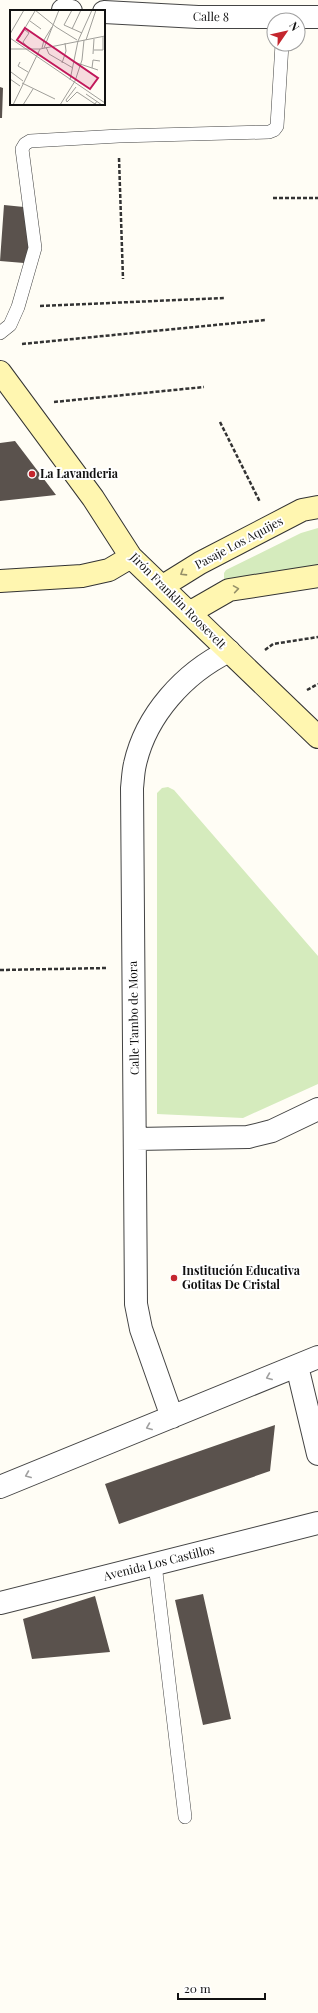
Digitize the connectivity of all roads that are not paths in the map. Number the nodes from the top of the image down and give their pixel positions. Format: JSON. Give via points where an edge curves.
{"nodes":[{"id":1,"x":105,"y":12,"type":"edge"},
{"id":2,"x":306,"y":18,"type":"edge"},
{"id":3,"x":318,"y":18,"type":"edge"},
{"id":4,"x":266,"y":19,"type":"edge"},
{"id":5,"x":282,"y":52,"type":"edge"},
{"id":6,"x":0,"y":333,"type":"edge"},
{"id":7,"x":0,"y":372,"type":"edge"},
{"id":8,"x":318,"y":507,"type":"edge"},
{"id":9,"x":131,"y":557,"type":"junction"},
{"id":10,"x":318,"y":576,"type":"edge"},
{"id":11,"x":0,"y":581,"type":"edge"},
{"id":12,"x":162,"y":586,"type":"junction"},
{"id":13,"x":189,"y":613,"type":"junction"},
{"id":14,"x":236,"y":658,"type":"junction"},
{"id":15,"x":318,"y":737,"type":"edge"},
{"id":16,"x":318,"y":1109,"type":"edge"},
{"id":17,"x":136,"y":1139,"type":"junction"},
{"id":18,"x":318,"y":1357,"type":"edge"},
{"id":19,"x":297,"y":1366,"type":"junction"},
{"id":20,"x":172,"y":1417,"type":"junction"},
{"id":21,"x":318,"y":1454,"type":"edge"},
{"id":22,"x":0,"y":1487,"type":"edge"},
{"id":23,"x":318,"y":1523,"type":"edge"},
{"id":24,"x":155,"y":1564,"type":"junction"},
{"id":25,"x":0,"y":1603,"type":"edge"},
{"id":26,"x":185,"y":1817,"type":"dead end"}],
"edges":[{"from":1,"to":4,"type":"street","name":"Calle 8"},
{"from":2,"to":3,"type":"street","name":"Calle 8"},
{"from":5,"to":6,"type":"lane","via":[[277,126],[269,132],[119,136],[30,141],[25,144],[22,149],[35,248],[18,307],[10,325]]},
{"from":7,"to":9,"type":"street","name":"Jirón Franklin Roosevelt","via":[[93,498]]},
{"from":8,"to":12,"type":"street","name":"Pasaje Los Aquijes","one_way":true,"via":[[302,510],[200,563]]},
{"from":9,"to":11,"type":"street","via":[[109,570],[82,576]]},
{"from":9,"to":12,"type":"street","name":"Jirón Franklin Roosevelt"},
{"from":13,"to":10,"type":"street","one_way":true,"via":[[229,590]]},
{"from":12,"to":13,"type":"street","name":"Jirón Franklin Roosevelt"},
{"from":13,"to":14,"type":"street","name":"Jirón Franklin Roosevelt"},
{"from":14,"to":15,"type":"street","name":"Jirón Franklin Roosevelt"},
{"from":14,"to":17,"type":"street","name":"Calle Tambo de Mora","via":[[199,668],[176,690],[158,711],[148,728],[135,764],[132,788]]},
{"from":16,"to":17,"type":"street","via":[[272,1131],[248,1137]]},
{"from":17,"to":20,"type":"street","name":"Calle Tambo de Mora","via":[[136,1304],[141,1329]]},
{"from":18,"to":19,"type":"street"},
{"from":19,"to":20,"type":"street","one_way":true},
{"from":19,"to":21,"type":"street"},
{"from":20,"to":22,"type":"street","one_way":true},
{"from":23,"to":24,"type":"street","name":"Avenida Los Castillos"},
{"from":24,"to":25,"type":"street","name":"Avenida Los Castillos"},
{"from":24,"to":26,"type":"lane"}]}
